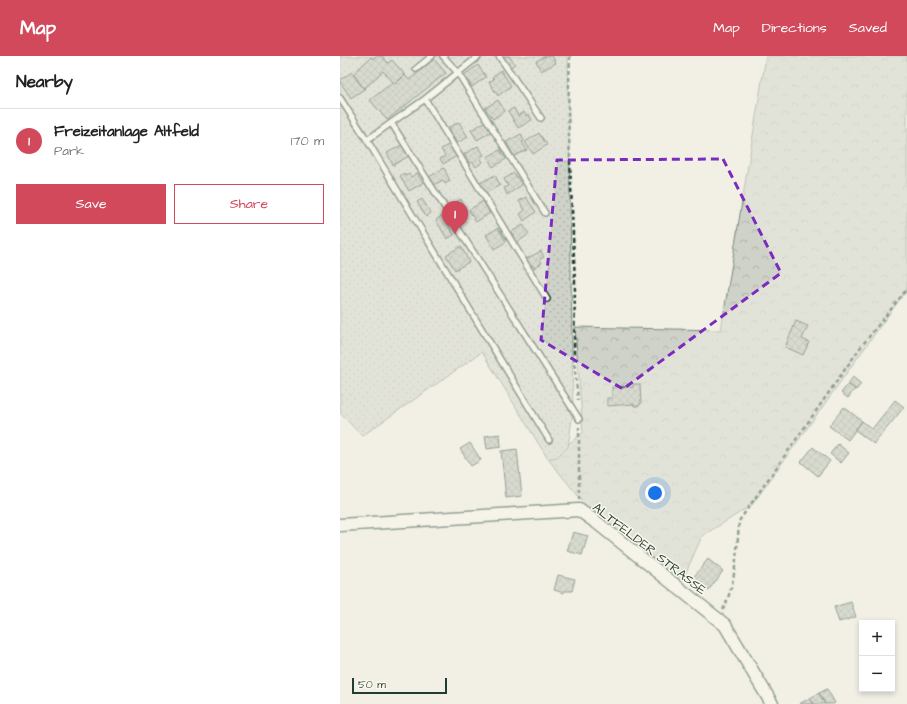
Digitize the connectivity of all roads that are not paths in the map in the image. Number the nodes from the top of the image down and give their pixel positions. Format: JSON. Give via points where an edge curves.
{"nodes":[{"id":1,"x":432,"y":56,"type":"edge"},
{"id":2,"x":443,"y":56,"type":"edge"},
{"id":3,"x":479,"y":56,"type":"edge"},
{"id":4,"x":499,"y":56,"type":"edge"},
{"id":5,"x":416,"y":69,"type":"dead end"},
{"id":6,"x":458,"y":73,"type":"junction"},
{"id":7,"x":340,"y":98,"type":"edge"},
{"id":8,"x":425,"y":99,"type":"junction"},
{"id":9,"x":541,"y":118,"type":"dead end"},
{"id":10,"x":392,"y":124,"type":"junction"},
{"id":11,"x":368,"y":140,"type":"junction"},
{"id":12,"x":545,"y":213,"type":"dead end"},
{"id":13,"x":546,"y":300,"type":"dead end"},
{"id":14,"x":579,"y":419,"type":"road end"},
{"id":15,"x":549,"y":440,"type":"dead end"},
{"id":16,"x":340,"y":525,"type":"edge"},
{"id":17,"x":772,"y":704,"type":"edge"}],
"edges":[{"from":1,"to":5,"type":"lane"},
{"from":2,"to":6,"type":"lane"},
{"from":3,"to":6,"type":"lane"},
{"from":4,"to":9,"type":"lane"},
{"from":6,"to":8,"type":"lane"},
{"from":6,"to":12,"type":"lane"},
{"from":7,"to":11,"type":"lane"},
{"from":8,"to":10,"type":"lane"},
{"from":8,"to":13,"type":"lane"},
{"from":10,"to":11,"type":"lane"},
{"from":10,"to":14,"type":"lane"},
{"from":11,"to":15,"type":"lane"},
{"from":16,"to":17,"type":"street","name":"ALTFELDER STRASSE","via":[[579,510],[726,625]]}]}
